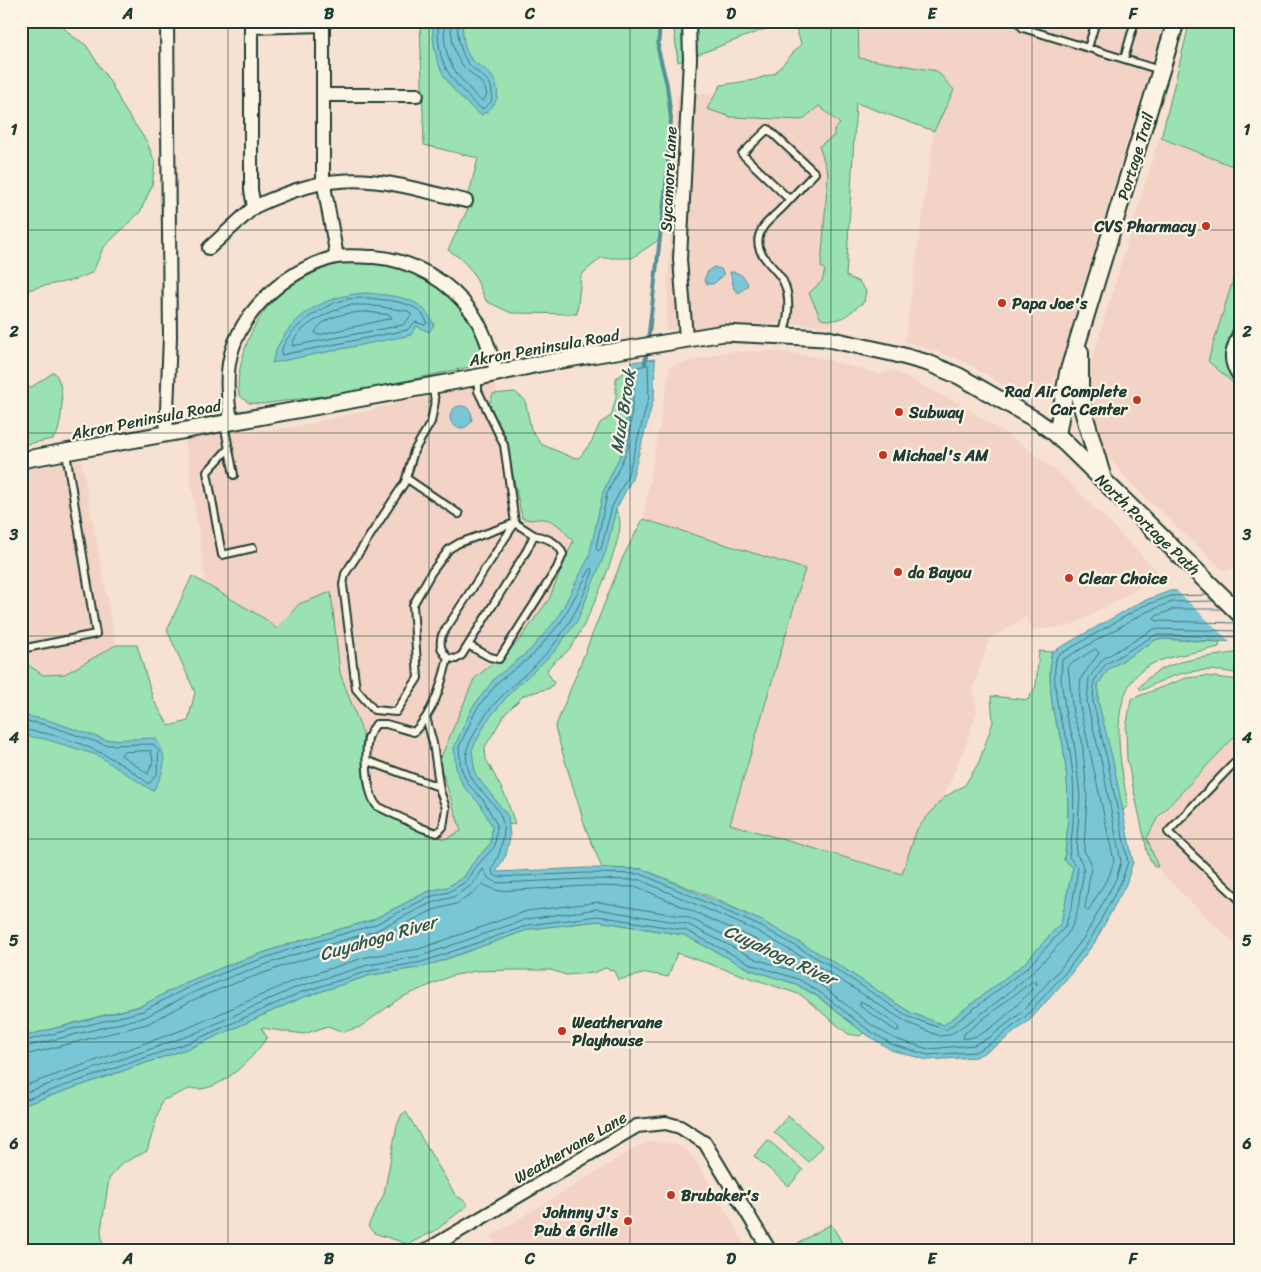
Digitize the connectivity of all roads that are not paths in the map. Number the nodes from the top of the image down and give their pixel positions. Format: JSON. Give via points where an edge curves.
{"nodes":[{"id":1,"x":167,"y":21,"type":"edge"},
{"id":2,"x":689,"y":21,"type":"edge"},
{"id":3,"x":1017,"y":21,"type":"edge"},
{"id":4,"x":1096,"y":21,"type":"edge"},
{"id":5,"x":1135,"y":21,"type":"edge"},
{"id":6,"x":1176,"y":21,"type":"edge"},
{"id":7,"x":323,"y":23,"type":"edge"},
{"id":8,"x":251,"y":24,"type":"edge"},
{"id":9,"x":1088,"y":48,"type":"junction"},
{"id":10,"x":1124,"y":59,"type":"junction"},
{"id":11,"x":1160,"y":70,"type":"junction"},
{"id":12,"x":417,"y":95,"type":"dead end"},
{"id":13,"x":323,"y":96,"type":"junction"},
{"id":14,"x":323,"y":182,"type":"junction"},
{"id":15,"x":790,"y":200,"type":"junction"},
{"id":16,"x":466,"y":201,"type":"dead end"},
{"id":17,"x":254,"y":207,"type":"junction"},
{"id":18,"x":209,"y":248,"type":"dead end"},
{"id":19,"x":337,"y":257,"type":"junction"},
{"id":20,"x":1081,"y":331,"type":"junction"},
{"id":21,"x":784,"y":334,"type":"junction"},
{"id":22,"x":686,"y":338,"type":"junction"},
{"id":23,"x":1238,"y":339,"type":"edge"},
{"id":24,"x":497,"y":373,"type":"junction"},
{"id":25,"x":478,"y":377,"type":"junction"},
{"id":26,"x":1240,"y":377,"type":"edge"},
{"id":27,"x":432,"y":385,"type":"junction"},
{"id":28,"x":228,"y":422,"type":"junction"},
{"id":29,"x":166,"y":434,"type":"junction"},
{"id":30,"x":1057,"y":436,"type":"junction"},
{"id":31,"x":229,"y":448,"type":"junction"},
{"id":32,"x":66,"y":452,"type":"junction"},
{"id":33,"x":21,"y":460,"type":"edge"},
{"id":34,"x":234,"y":475,"type":"dead end"},
{"id":35,"x":406,"y":478,"type":"junction"},
{"id":36,"x":1105,"y":484,"type":"junction"},
{"id":37,"x":459,"y":514,"type":"dead end"},
{"id":38,"x":515,"y":523,"type":"junction"},
{"id":39,"x":534,"y":535,"type":"junction"},
{"id":40,"x":253,"y":548,"type":"dead end"},
{"id":41,"x":1240,"y":614,"type":"edge"},
{"id":42,"x":468,"y":645,"type":"junction"},
{"id":43,"x":21,"y":649,"type":"edge"},
{"id":44,"x":448,"y":658,"type":"junction"},
{"id":45,"x":426,"y":718,"type":"junction"},
{"id":46,"x":1240,"y":757,"type":"edge"},
{"id":47,"x":368,"y":761,"type":"junction"},
{"id":48,"x":439,"y":788,"type":"junction"},
{"id":49,"x":1240,"y":900,"type":"edge"},
{"id":50,"x":425,"y":1251,"type":"edge"},
{"id":51,"x":770,"y":1251,"type":"edge"}],
"edges":[{"from":1,"to":29,"type":"street","via":[[170,337]]},
{"from":2,"to":22,"type":"street","name":"Sycamore Lane","via":[[680,259]]},
{"from":3,"to":9,"type":"lane","via":[[1023,28]]},
{"from":4,"to":9,"type":"lane"},
{"from":5,"to":10,"type":"lane"},
{"from":6,"to":11,"type":"main road","name":"Portage Trail"},
{"from":7,"to":8,"type":"street"},
{"from":7,"to":13,"type":"street"},
{"from":8,"to":17,"type":"street","via":[[251,190]]},
{"from":9,"to":10,"type":"lane"},
{"from":10,"to":11,"type":"lane"},
{"from":11,"to":20,"type":"main road","name":"Portage Trail"},
{"from":12,"to":13,"type":"street"},
{"from":13,"to":14,"type":"street"},
{"from":14,"to":16,"type":"street","via":[[366,179]]},
{"from":14,"to":17,"type":"street"},
{"from":14,"to":19,"type":"street"},
{"from":15,"to":15,"type":"lane","via":[[815,173],[768,129],[742,154]]},
{"from":15,"to":21,"type":"lane","via":[[762,227],[758,237],[758,249],[783,282],[789,321]]},
{"from":17,"to":18,"type":"street"},
{"from":19,"to":24,"type":"street","via":[[392,259],[418,267],[439,281],[472,313],[485,334]]},
{"from":19,"to":28,"type":"street","via":[[311,265],[286,279],[263,299],[248,319],[228,370]]},
{"from":20,"to":30,"type":"main road","name":"Portage Trail","via":[[1068,373]]},
{"from":20,"to":36,"type":"main road","via":[[1080,400]]},
{"from":21,"to":22,"type":"street","name":"Akron Peninsula Road","via":[[724,333]]},
{"from":21,"to":30,"type":"street","name":"Akron Peninsula Road","via":[[824,338],[928,363],[984,389]]},
{"from":22,"to":24,"type":"street","name":"Akron Peninsula Road"},
{"from":23,"to":26,"type":"street","via":[[1231,365]]},
{"from":24,"to":25,"type":"street","name":"Akron Peninsula Road"},
{"from":25,"to":27,"type":"street","name":"Akron Peninsula Road"},
{"from":25,"to":38,"type":"lane","via":[[478,391],[504,446]]},
{"from":27,"to":28,"type":"street","name":"Akron Peninsula Road"},
{"from":27,"to":35,"type":"lane","via":[[435,401],[431,422],[414,451]]},
{"from":28,"to":29,"type":"street","name":"Akron Peninsula Road"},
{"from":28,"to":31,"type":"lane"},
{"from":29,"to":32,"type":"street","name":"Akron Peninsula Road"},
{"from":30,"to":36,"type":"main road","name":"North Portage Path"},
{"from":31,"to":34,"type":"lane"},
{"from":31,"to":40,"type":"lane","via":[[207,472],[222,555]]},
{"from":32,"to":33,"type":"street","name":"Akron Peninsula Road"},
{"from":32,"to":43,"type":"lane","via":[[96,634]]},
{"from":35,"to":37,"type":"lane"},
{"from":35,"to":38,"type":"lane","via":[[348,567],[343,585],[356,689],[374,710],[396,712],[418,678],[413,605],[431,572],[449,549],[459,543]]},
{"from":36,"to":41,"type":"main road","name":"North Portage Path"},
{"from":38,"to":39,"type":"lane"},
{"from":38,"to":44,"type":"lane","via":[[442,635],[439,643]]},
{"from":39,"to":42,"type":"lane"},
{"from":39,"to":42,"type":"lane","via":[[547,538],[560,547],[563,554],[557,568],[500,659]]},
{"from":42,"to":44,"type":"lane","via":[[456,659]]},
{"from":44,"to":45,"type":"lane","via":[[439,692]]},
{"from":45,"to":47,"type":"lane","via":[[414,732],[376,724],[369,735]]},
{"from":45,"to":48,"type":"lane"},
{"from":46,"to":49,"type":"lane","via":[[1168,832]]},
{"from":47,"to":48,"type":"lane"},
{"from":47,"to":48,"type":"lane","via":[[372,800],[378,806],[437,833],[442,830],[446,816]]},
{"from":50,"to":51,"type":"street","name":"Weathervane Lane","via":[[637,1126],[666,1123],[680,1127],[705,1143]]}]}
